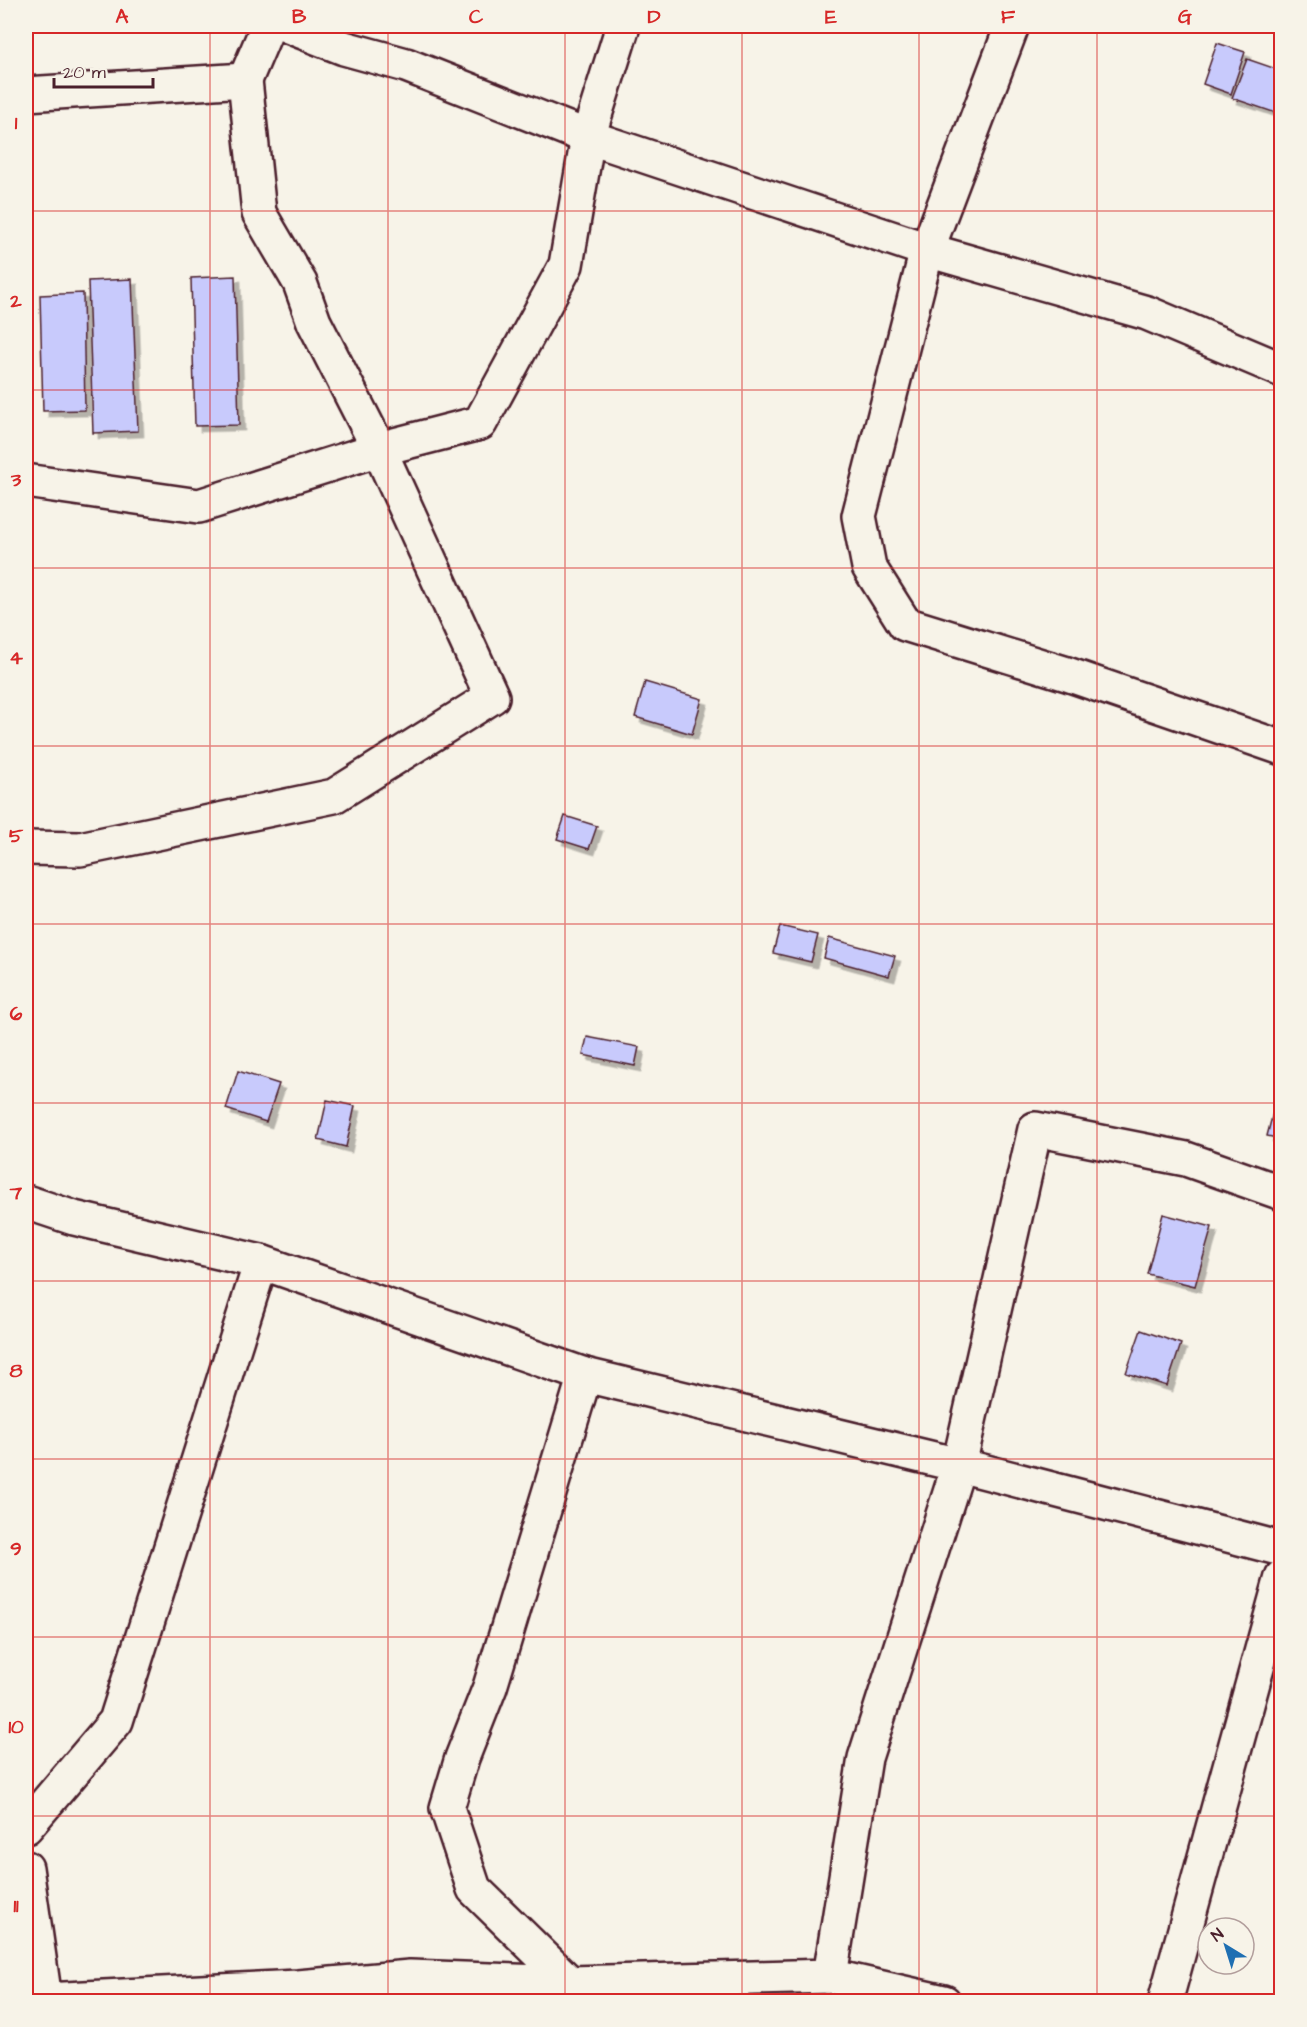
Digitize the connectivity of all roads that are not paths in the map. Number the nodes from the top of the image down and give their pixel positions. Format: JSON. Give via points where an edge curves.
{"nodes":[{"id":1,"x":268,"y":26,"type":"edge"},
{"id":2,"x":288,"y":26,"type":"edge"},
{"id":3,"x":623,"y":26,"type":"edge"},
{"id":4,"x":1012,"y":26,"type":"edge"},
{"id":5,"x":245,"y":80,"type":"junction"},
{"id":6,"x":26,"y":94,"type":"edge"},
{"id":7,"x":588,"y":137,"type":"junction"},
{"id":8,"x":927,"y":250,"type":"junction"},
{"id":9,"x":1281,"y":370,"type":"edge"},
{"id":10,"x":379,"y":449,"type":"junction"},
{"id":11,"x":26,"y":481,"type":"edge"},
{"id":12,"x":1281,"y":748,"type":"edge"},
{"id":13,"x":26,"y":848,"type":"edge"},
{"id":14,"x":1281,"y":1193,"type":"edge"},
{"id":15,"x":26,"y":1202,"type":"edge"},
{"id":16,"x":261,"y":1262,"type":"junction"},
{"id":17,"x":585,"y":1375,"type":"junction"},
{"id":18,"x":959,"y":1465,"type":"junction"},
{"id":19,"x":1281,"y":1549,"type":"edge"},
{"id":20,"x":1281,"y":1577,"type":"edge"},
{"id":21,"x":26,"y":1827,"type":"edge"},
{"id":22,"x":26,"y":1868,"type":"edge"},
{"id":23,"x":830,"y":1976,"type":"junction"},
{"id":24,"x":571,"y":1992,"type":"edge"},
{"id":25,"x":35,"y":2000,"type":"edge"},
{"id":26,"x":944,"y":2001,"type":"edge"},
{"id":27,"x":1165,"y":2001,"type":"edge"}],
"edges":[{"from":1,"to":5,"type":"street"},
{"from":2,"to":7,"type":"street","via":[[344,48],[406,65]]},
{"from":3,"to":7,"type":"street"},
{"from":4,"to":8,"type":"street"},
{"from":5,"to":6,"type":"street"},
{"from":5,"to":10,"type":"street","via":[[259,213],[300,283],[314,322]]},
{"from":7,"to":8,"type":"street"},
{"from":7,"to":10,"type":"street","via":[[566,265],[480,423]]},
{"from":8,"to":9,"type":"street","via":[[1147,313]]},
{"from":8,"to":12,"type":"street","via":[[859,516],[869,567],[905,624],[1067,674]]},
{"from":10,"to":11,"type":"street","via":[[199,506]]},
{"from":10,"to":13,"type":"street","via":[[492,697],[334,796],[80,849]]},
{"from":14,"to":18,"type":"street","via":[[1186,1159],[1035,1130]]},
{"from":15,"to":16,"type":"street","via":[[74,1218]]},
{"from":16,"to":17,"type":"street"},
{"from":16,"to":21,"type":"street","via":[[116,1721]]},
{"from":17,"to":18,"type":"street"},
{"from":17,"to":24,"type":"street","via":[[490,1687],[447,1808],[474,1889]]},
{"from":18,"to":19,"type":"street"},
{"from":18,"to":23,"type":"street","via":[[865,1758]]},
{"from":20,"to":27,"type":"street"},
{"from":22,"to":25,"type":"street"},
{"from":23,"to":24,"type":"street"},
{"from":23,"to":26,"type":"street"},
{"from":24,"to":25,"type":"street","via":[[410,1977],[298,1987]]}]}
